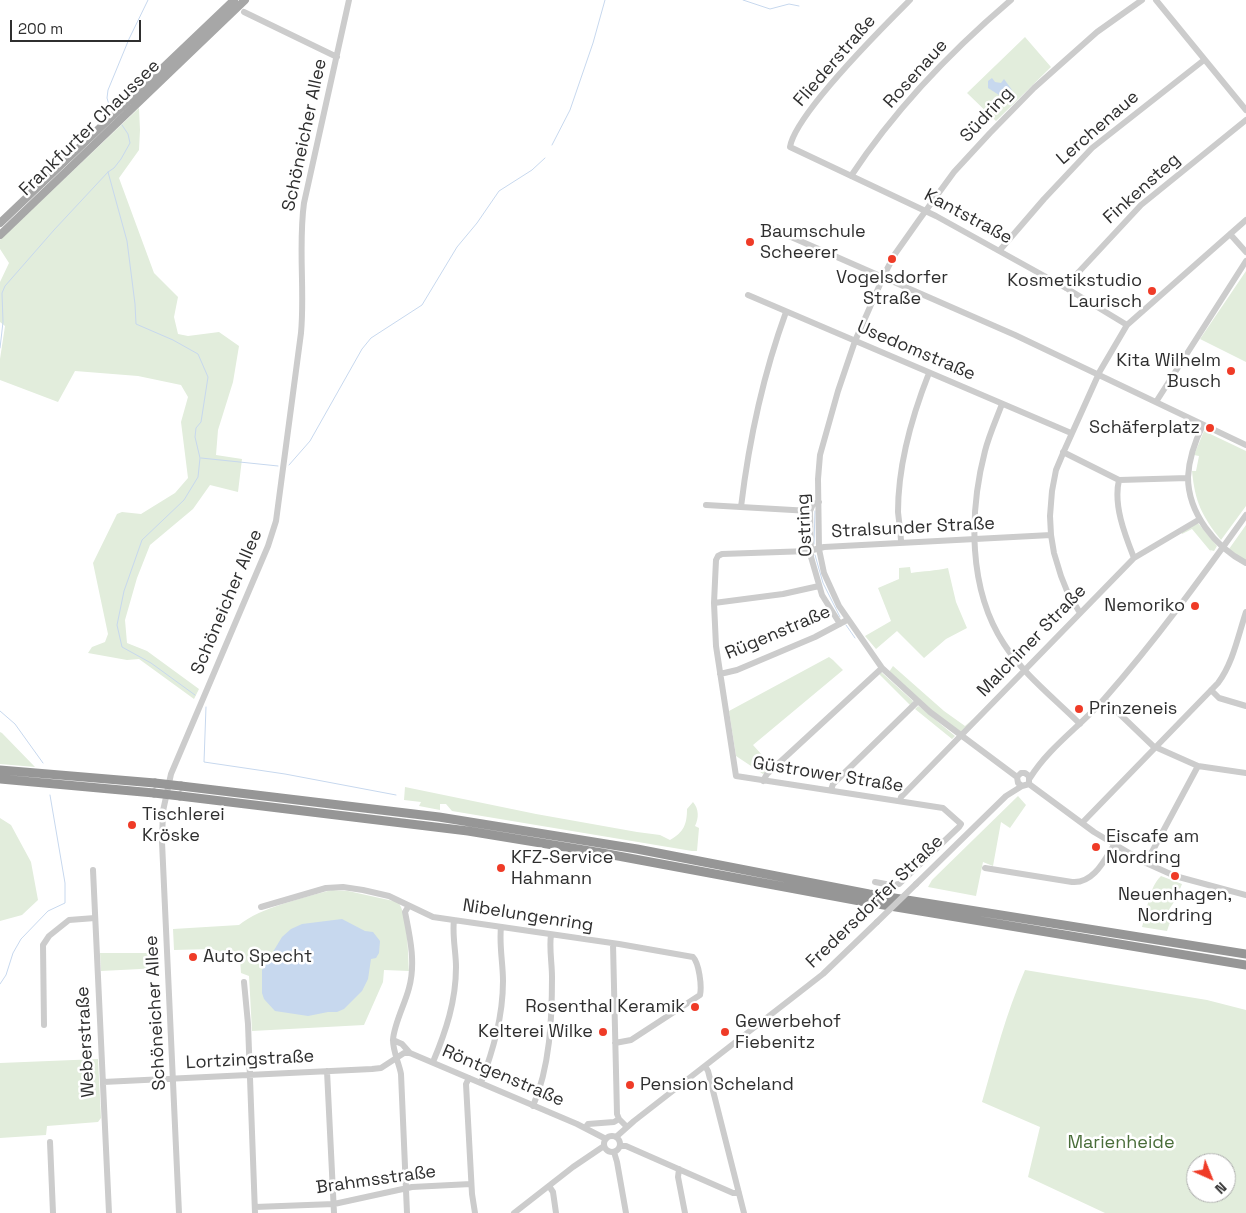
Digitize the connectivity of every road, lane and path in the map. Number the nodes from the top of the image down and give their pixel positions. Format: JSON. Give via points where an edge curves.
{"nodes":[{"id":1,"x":234,"y":0,"type":"edge"},
{"id":2,"x":245,"y":0,"type":"edge"},
{"id":3,"x":349,"y":0,"type":"edge"},
{"id":4,"x":910,"y":0,"type":"edge"},
{"id":5,"x":1011,"y":0,"type":"edge"},
{"id":6,"x":1142,"y":0,"type":"edge"},
{"id":7,"x":1156,"y":0,"type":"edge"},
{"id":8,"x":244,"y":12,"type":"dead end"},
{"id":9,"x":337,"y":58,"type":"junction"},
{"id":10,"x":1204,"y":60,"type":"junction"},
{"id":11,"x":1246,"y":110,"type":"edge"},
{"id":12,"x":1246,"y":120,"type":"edge"},
{"id":13,"x":790,"y":147,"type":"joint"},
{"id":14,"x":851,"y":176,"type":"junction"},
{"id":15,"x":925,"y":211,"type":"junction"},
{"id":16,"x":1246,"y":220,"type":"edge"},
{"id":17,"x":0,"y":224,"type":"edge"},
{"id":18,"x":766,"y":226,"type":"dead end"},
{"id":19,"x":1230,"y":234,"type":"junction"},
{"id":20,"x":0,"y":235,"type":"edge"},
{"id":21,"x":1000,"y":250,"type":"junction"},
{"id":22,"x":1246,"y":252,"type":"edge"},
{"id":23,"x":1246,"y":261,"type":"edge"},
{"id":24,"x":883,"y":277,"type":"junction"},
{"id":25,"x":1066,"y":288,"type":"junction"},
{"id":26,"x":748,"y":295,"type":"dead end"},
{"id":27,"x":786,"y":312,"type":"junction"},
{"id":28,"x":1127,"y":325,"type":"junction"},
{"id":29,"x":856,"y":341,"type":"junction"},
{"id":30,"x":929,"y":372,"type":"junction"},
{"id":31,"x":1098,"y":375,"type":"junction"},
{"id":32,"x":1156,"y":402,"type":"junction"},
{"id":33,"x":1002,"y":404,"type":"junction"},
{"id":34,"x":1203,"y":425,"type":"junction"},
{"id":35,"x":1071,"y":433,"type":"junction"},
{"id":36,"x":1246,"y":445,"type":"edge"},
{"id":37,"x":1063,"y":452,"type":"junction"},
{"id":38,"x":1188,"y":478,"type":"junction"},
{"id":39,"x":1119,"y":480,"type":"junction"},
{"id":40,"x":819,"y":502,"type":"junction"},
{"id":41,"x":706,"y":505,"type":"dead end"},
{"id":42,"x":741,"y":507,"type":"junction"},
{"id":43,"x":810,"y":511,"type":"junction"},
{"id":44,"x":1246,"y":515,"type":"edge"},
{"id":45,"x":1200,"y":519,"type":"junction"},
{"id":46,"x":1051,"y":535,"type":"junction"},
{"id":47,"x":975,"y":540,"type":"junction"},
{"id":48,"x":901,"y":543,"type":"junction"},
{"id":49,"x":1223,"y":547,"type":"junction"},
{"id":50,"x":819,"y":549,"type":"junction"},
{"id":51,"x":810,"y":551,"type":"junction"},
{"id":52,"x":718,"y":556,"type":"joint"},
{"id":53,"x":1134,"y":558,"type":"junction"},
{"id":54,"x":1246,"y":563,"type":"edge"},
{"id":55,"x":819,"y":586,"type":"junction"},
{"id":56,"x":714,"y":603,"type":"junction"},
{"id":57,"x":1246,"y":612,"type":"edge"},
{"id":58,"x":1080,"y":613,"type":"junction"},
{"id":59,"x":847,"y":620,"type":"junction"},
{"id":60,"x":840,"y":624,"type":"junction"},
{"id":61,"x":882,"y":668,"type":"junction"},
{"id":62,"x":1024,"y":670,"type":"junction"},
{"id":63,"x":720,"y":674,"type":"junction"},
{"id":64,"x":1211,"y":690,"type":"junction"},
{"id":65,"x":1104,"y":700,"type":"junction"},
{"id":66,"x":918,"y":701,"type":"junction"},
{"id":67,"x":1246,"y":706,"type":"edge"},
{"id":68,"x":1080,"y":724,"type":"junction"},
{"id":69,"x":960,"y":736,"type":"junction"},
{"id":70,"x":1155,"y":747,"type":"junction"},
{"id":71,"x":1198,"y":766,"type":"junction"},
{"id":72,"x":0,"y":770,"type":"edge"},
{"id":73,"x":1246,"y":773,"type":"edge"},
{"id":74,"x":0,"y":779,"type":"edge"},
{"id":75,"x":1023,"y":779,"type":"junction"},
{"id":76,"x":763,"y":781,"type":"junction"},
{"id":77,"x":831,"y":790,"type":"junction"},
{"id":78,"x":900,"y":801,"type":"junction"},
{"id":79,"x":1082,"y":823,"type":"junction"},
{"id":80,"x":1114,"y":845,"type":"junction"},
{"id":81,"x":1146,"y":863,"type":"junction"},
{"id":82,"x":985,"y":868,"type":"dead end"},
{"id":83,"x":93,"y":870,"type":"dead end"},
{"id":84,"x":875,"y":882,"type":"dead end"},
{"id":85,"x":1246,"y":895,"type":"edge"},
{"id":86,"x":408,"y":906,"type":"junction"},
{"id":87,"x":261,"y":907,"type":"dead end"},
{"id":88,"x":95,"y":918,"type":"junction"},
{"id":89,"x":454,"y":920,"type":"junction"},
{"id":90,"x":501,"y":927,"type":"junction"},
{"id":91,"x":551,"y":935,"type":"junction"},
{"id":92,"x":613,"y":944,"type":"junction"},
{"id":93,"x":1246,"y":954,"type":"edge"},
{"id":94,"x":1246,"y":965,"type":"edge"},
{"id":95,"x":244,"y":982,"type":"dead end"},
{"id":96,"x":44,"y":1026,"type":"dead end"},
{"id":97,"x":393,"y":1040,"type":"junction"},
{"id":98,"x":615,"y":1042,"type":"junction"},
{"id":99,"x":410,"y":1053,"type":"junction"},
{"id":100,"x":396,"y":1058,"type":"junction"},
{"id":101,"x":433,"y":1062,"type":"junction"},
{"id":102,"x":705,"y":1066,"type":"junction"},
{"id":103,"x":327,"y":1071,"type":"junction"},
{"id":104,"x":250,"y":1075,"type":"junction"},
{"id":105,"x":469,"y":1078,"type":"junction"},
{"id":106,"x":174,"y":1079,"type":"junction"},
{"id":107,"x":103,"y":1082,"type":"junction"},
{"id":108,"x":480,"y":1083,"type":"junction"},
{"id":109,"x":533,"y":1106,"type":"junction"},
{"id":110,"x":619,"y":1119,"type":"junction"},
{"id":111,"x":585,"y":1128,"type":"junction"},
{"id":112,"x":627,"y":1128,"type":"junction"},
{"id":113,"x":616,"y":1137,"type":"junction"},
{"id":114,"x":50,"y":1142,"type":"dead end"},
{"id":115,"x":620,"y":1146,"type":"junction"},
{"id":116,"x":608,"y":1147,"type":"junction"},
{"id":117,"x":679,"y":1169,"type":"junction"},
{"id":118,"x":471,"y":1184,"type":"junction"},
{"id":119,"x":549,"y":1186,"type":"junction"},
{"id":120,"x":405,"y":1188,"type":"junction"},
{"id":121,"x":739,"y":1192,"type":"junction"},
{"id":122,"x":334,"y":1204,"type":"junction"},
{"id":123,"x":255,"y":1210,"type":"edge"},
{"id":124,"x":53,"y":1213,"type":"edge"},
{"id":125,"x":109,"y":1213,"type":"edge"},
{"id":126,"x":179,"y":1213,"type":"edge"},
{"id":127,"x":334,"y":1213,"type":"edge"},
{"id":128,"x":407,"y":1213,"type":"edge"},
{"id":129,"x":475,"y":1213,"type":"edge"},
{"id":130,"x":514,"y":1213,"type":"edge"},
{"id":131,"x":556,"y":1213,"type":"edge"},
{"id":132,"x":626,"y":1213,"type":"edge"},
{"id":133,"x":685,"y":1213,"type":"edge"},
{"id":134,"x":744,"y":1213,"type":"edge"}],
"edges":[{"from":1,"to":17,"type":"main road","name":"Frankfurter Chaussee"},
{"from":2,"to":20,"type":"main road","name":"Frankfurter Chaussee"},
{"from":3,"to":9,"type":"street","name":"Schöneicher Allee"},
{"from":4,"to":13,"type":"street","name":"Fliederstraße","via":[[817,102]]},
{"from":5,"to":14,"type":"street","name":"Rosenaue","via":[[925,84]]},
{"from":6,"to":15,"type":"street","name":"Südring","via":[[1097,32],[1034,88],[960,166]]},
{"from":7,"to":10,"type":"street"},
{"from":8,"to":9,"type":"street"},
{"from":9,"to":106,"type":"street","name":"Schöneicher Allee","via":[[303,216],[302,323],[276,521],[171,774],[165,799],[162,842]]},
{"from":10,"to":11,"type":"street"},
{"from":10,"to":21,"type":"street","name":"Lerchenaue","via":[[1092,148]]},
{"from":12,"to":25,"type":"street","name":"Finkensteg","via":[[1141,205]]},
{"from":13,"to":14,"type":"street","name":"Kantstraße"},
{"from":14,"to":15,"type":"street","name":"Kantstraße"},
{"from":15,"to":21,"type":"street","name":"Kantstraße"},
{"from":15,"to":24,"type":"street","name":"Südring"},
{"from":16,"to":19,"type":"street"},
{"from":18,"to":24,"type":"street"},
{"from":19,"to":22,"type":"street"},
{"from":19,"to":28,"type":"street"},
{"from":21,"to":25,"type":"street","name":"Kantstraße"},
{"from":23,"to":32,"type":"street"},
{"from":24,"to":29,"type":"street","name":"Ostring"},
{"from":24,"to":31,"type":"street"},
{"from":25,"to":28,"type":"street","name":"Kantstraße"},
{"from":26,"to":27,"type":"street","name":"Usedomstraße"},
{"from":27,"to":29,"type":"street","name":"Usedomstraße"},
{"from":27,"to":42,"type":"street","via":[[754,419]]},
{"from":28,"to":31,"type":"street"},
{"from":29,"to":30,"type":"street","name":"Usedomstraße"},
{"from":29,"to":40,"type":"street","name":"Ostring","via":[[835,399],[820,455]]},
{"from":30,"to":33,"type":"street","name":"Usedomstraße"},
{"from":30,"to":48,"type":"street","via":[[914,415],[903,463],[898,509]]},
{"from":31,"to":32,"type":"street"},
{"from":31,"to":35,"type":"street"},
{"from":32,"to":34,"type":"street"},
{"from":33,"to":35,"type":"street","name":"Usedomstraße"},
{"from":33,"to":47,"type":"street","via":[[980,470]]},
{"from":34,"to":36,"type":"street"},
{"from":34,"to":38,"type":"street","via":[[1194,445]]},
{"from":35,"to":37,"type":"street"},
{"from":37,"to":39,"type":"street"},
{"from":37,"to":46,"type":"street","via":[[1052,491]]},
{"from":38,"to":39,"type":"street"},
{"from":38,"to":45,"type":"street"},
{"from":39,"to":53,"type":"street","via":[[1120,515]]},
{"from":40,"to":43,"type":"street","via":[[813,504]]},
{"from":40,"to":50,"type":"street","name":"Ostring"},
{"from":41,"to":42,"type":"street"},
{"from":42,"to":43,"type":"street"},
{"from":43,"to":51,"type":"street","name":"Ostring"},
{"from":44,"to":49,"type":"street","name":"Fredersdorfer Straße"},
{"from":45,"to":49,"type":"street"},
{"from":45,"to":53,"type":"street","name":"Malchiner Straße"},
{"from":46,"to":47,"type":"street","name":"Stralsunder Straße"},
{"from":46,"to":58,"type":"street","via":[[1060,576]]},
{"from":47,"to":48,"type":"street","name":"Stralsunder Straße"},
{"from":47,"to":62,"type":"street","via":[[979,584],[994,628]]},
{"from":48,"to":50,"type":"street","name":"Stralsunder Straße"},
{"from":49,"to":54,"type":"street"},
{"from":49,"to":65,"type":"street","name":"Fredersdorfer Straße","via":[[1166,625]]},
{"from":50,"to":51,"type":"street","name":"Stralsunder Straße"},
{"from":50,"to":59,"type":"street","name":"Ostring","via":[[829,586]]},
{"from":51,"to":52,"type":"street","name":"Stralsunder Straße"},
{"from":51,"to":55,"type":"street","name":"Ostring"},
{"from":52,"to":56,"type":"street","name":"Güstrower Straße"},
{"from":53,"to":58,"type":"street","name":"Malchiner Straße"},
{"from":55,"to":56,"type":"street"},
{"from":55,"to":60,"type":"street","name":"Ostring"},
{"from":56,"to":63,"type":"street","name":"Güstrower Straße"},
{"from":57,"to":64,"type":"street","via":[[1225,672]]},
{"from":58,"to":62,"type":"street","name":"Malchiner Straße"},
{"from":59,"to":60,"type":"street","name":"Rügenstraße"},
{"from":59,"to":61,"type":"street","name":"Ostring"},
{"from":60,"to":63,"type":"street","name":"Rügenstraße"},
{"from":61,"to":66,"type":"street","name":"Ostring"},
{"from":61,"to":76,"type":"street","via":[[766,774]]},
{"from":62,"to":68,"type":"street"},
{"from":62,"to":69,"type":"street","name":"Malchiner Straße"},
{"from":63,"to":76,"type":"street","name":"Güstrower Straße","via":[[735,774]]},
{"from":64,"to":67,"type":"street","via":[[1220,698]]},
{"from":64,"to":70,"type":"street"},
{"from":65,"to":68,"type":"street","name":"Fredersdorfer Straße"},
{"from":65,"to":70,"type":"street"},
{"from":66,"to":69,"type":"street","name":"Ostring"},
{"from":66,"to":77,"type":"street","via":[[833,784]]},
{"from":68,"to":75,"type":"street","name":"Fredersdorfer Straße"},
{"from":69,"to":75,"type":"street","name":"Ostring"},
{"from":69,"to":78,"type":"street","name":"Malchiner Straße"},
{"from":70,"to":71,"type":"street"},
{"from":70,"to":79,"type":"street"},
{"from":71,"to":73,"type":"street"},
{"from":71,"to":81,"type":"street"},
{"from":72,"to":93,"type":"highway","bridge":true,"via":[[155,783],[439,817],[637,849],[869,894]]},
{"from":74,"to":94,"type":"highway","bridge":true,"via":[[154,793],[468,831],[869,903]]},
{"from":75,"to":79,"type":"street","name":"Ostring"},
{"from":75,"to":102,"type":"street","name":"Fredersdorfer Straße","bridge":true,"via":[[823,974]]},
{"from":76,"to":77,"type":"street","name":"Güstrower Straße"},
{"from":77,"to":78,"type":"street","name":"Güstrower Straße"},
{"from":78,"to":84,"type":"street","name":"Güstrower Straße","via":[[943,808],[961,824],[899,884]]},
{"from":79,"to":80,"type":"street","name":"Ostring"},
{"from":80,"to":81,"type":"street","name":"Ostring"},
{"from":80,"to":82,"type":"street","via":[[1094,874],[1081,882]]},
{"from":81,"to":85,"type":"street","name":"Ostring","via":[[1175,876]]},
{"from":83,"to":88,"type":"street","name":"Weberstraße"},
{"from":86,"to":87,"type":"street","name":"Nibelungenring","via":[[376,892],[334,888],[315,890]]},
{"from":86,"to":89,"type":"street","name":"Nibelungenring","via":[[429,916]]},
{"from":86,"to":97,"type":"street","via":[[412,973]]},
{"from":88,"to":96,"type":"street","via":[[69,920],[42,945]]},
{"from":88,"to":107,"type":"street","name":"Weberstraße"},
{"from":89,"to":90,"type":"street","name":"Nibelungenring"},
{"from":89,"to":101,"type":"street","via":[[454,997]]},
{"from":90,"to":91,"type":"street","name":"Nibelungenring"},
{"from":90,"to":108,"type":"street","via":[[502,1007],[493,1048]]},
{"from":91,"to":92,"type":"street","name":"Nibelungenring"},
{"from":91,"to":109,"type":"street","via":[[550,1024],[544,1068]]},
{"from":92,"to":98,"type":"street","name":"Nibelungenring"},
{"from":92,"to":98,"type":"street","via":[[693,957],[697,962],[701,986],[700,995],[673,1013],[631,1040]]},
{"from":95,"to":104,"type":"street"},
{"from":97,"to":99,"type":"street","name":"Röntgenstraße"},
{"from":97,"to":100,"type":"street"},
{"from":98,"to":110,"type":"street","name":"Nibelungenring"},
{"from":99,"to":100,"type":"street"},
{"from":99,"to":101,"type":"street","name":"Röntgenstraße"},
{"from":100,"to":103,"type":"street","name":"Lortzingstraße","via":[[381,1068]]},
{"from":100,"to":120,"type":"street","via":[[401,1074]]},
{"from":101,"to":105,"type":"street","name":"Röntgenstraße"},
{"from":102,"to":112,"type":"street","name":"Fredersdorfer Straße"},
{"from":102,"to":121,"type":"street"},
{"from":103,"to":104,"type":"street","name":"Lortzingstraße"},
{"from":103,"to":122,"type":"street"},
{"from":104,"to":106,"type":"street","name":"Lortzingstraße"},
{"from":104,"to":123,"type":"street"},
{"from":105,"to":108,"type":"street","name":"Röntgenstraße"},
{"from":105,"to":118,"type":"street","via":[[466,1084]]},
{"from":106,"to":107,"type":"street","name":"Lortzingstraße"},
{"from":106,"to":126,"type":"street","name":"Schöneicher Allee"},
{"from":107,"to":125,"type":"street","name":"Weberstraße"},
{"from":108,"to":109,"type":"street","name":"Röntgenstraße"},
{"from":109,"to":111,"type":"street","name":"Röntgenstraße"},
{"from":110,"to":111,"type":"street","via":[[588,1124]]},
{"from":110,"to":112,"type":"street"},
{"from":111,"to":116,"type":"street","name":"Röntgenstraße"},
{"from":112,"to":113,"type":"street","name":"Fredersdorfer Straße"},
{"from":113,"to":115,"type":"street"},
{"from":113,"to":116,"type":"street","via":[[612,1136]]},
{"from":114,"to":124,"type":"street"},
{"from":115,"to":116,"type":"street"},
{"from":115,"to":117,"type":"street"},
{"from":116,"to":119,"type":"street","via":[[576,1165]]},
{"from":116,"to":132,"type":"street","via":[[617,1162]]},
{"from":117,"to":121,"type":"street","via":[[733,1193]]},
{"from":117,"to":133,"type":"street"},
{"from":118,"to":120,"type":"street","name":"Brahmsstraße"},
{"from":118,"to":129,"type":"street"},
{"from":119,"to":130,"type":"street"},
{"from":119,"to":131,"type":"street"},
{"from":120,"to":122,"type":"street","name":"Brahmsstraße"},
{"from":120,"to":128,"type":"street"},
{"from":121,"to":134,"type":"street"},
{"from":122,"to":123,"type":"street","name":"Brahmsstraße"},
{"from":122,"to":127,"type":"street"}]}
